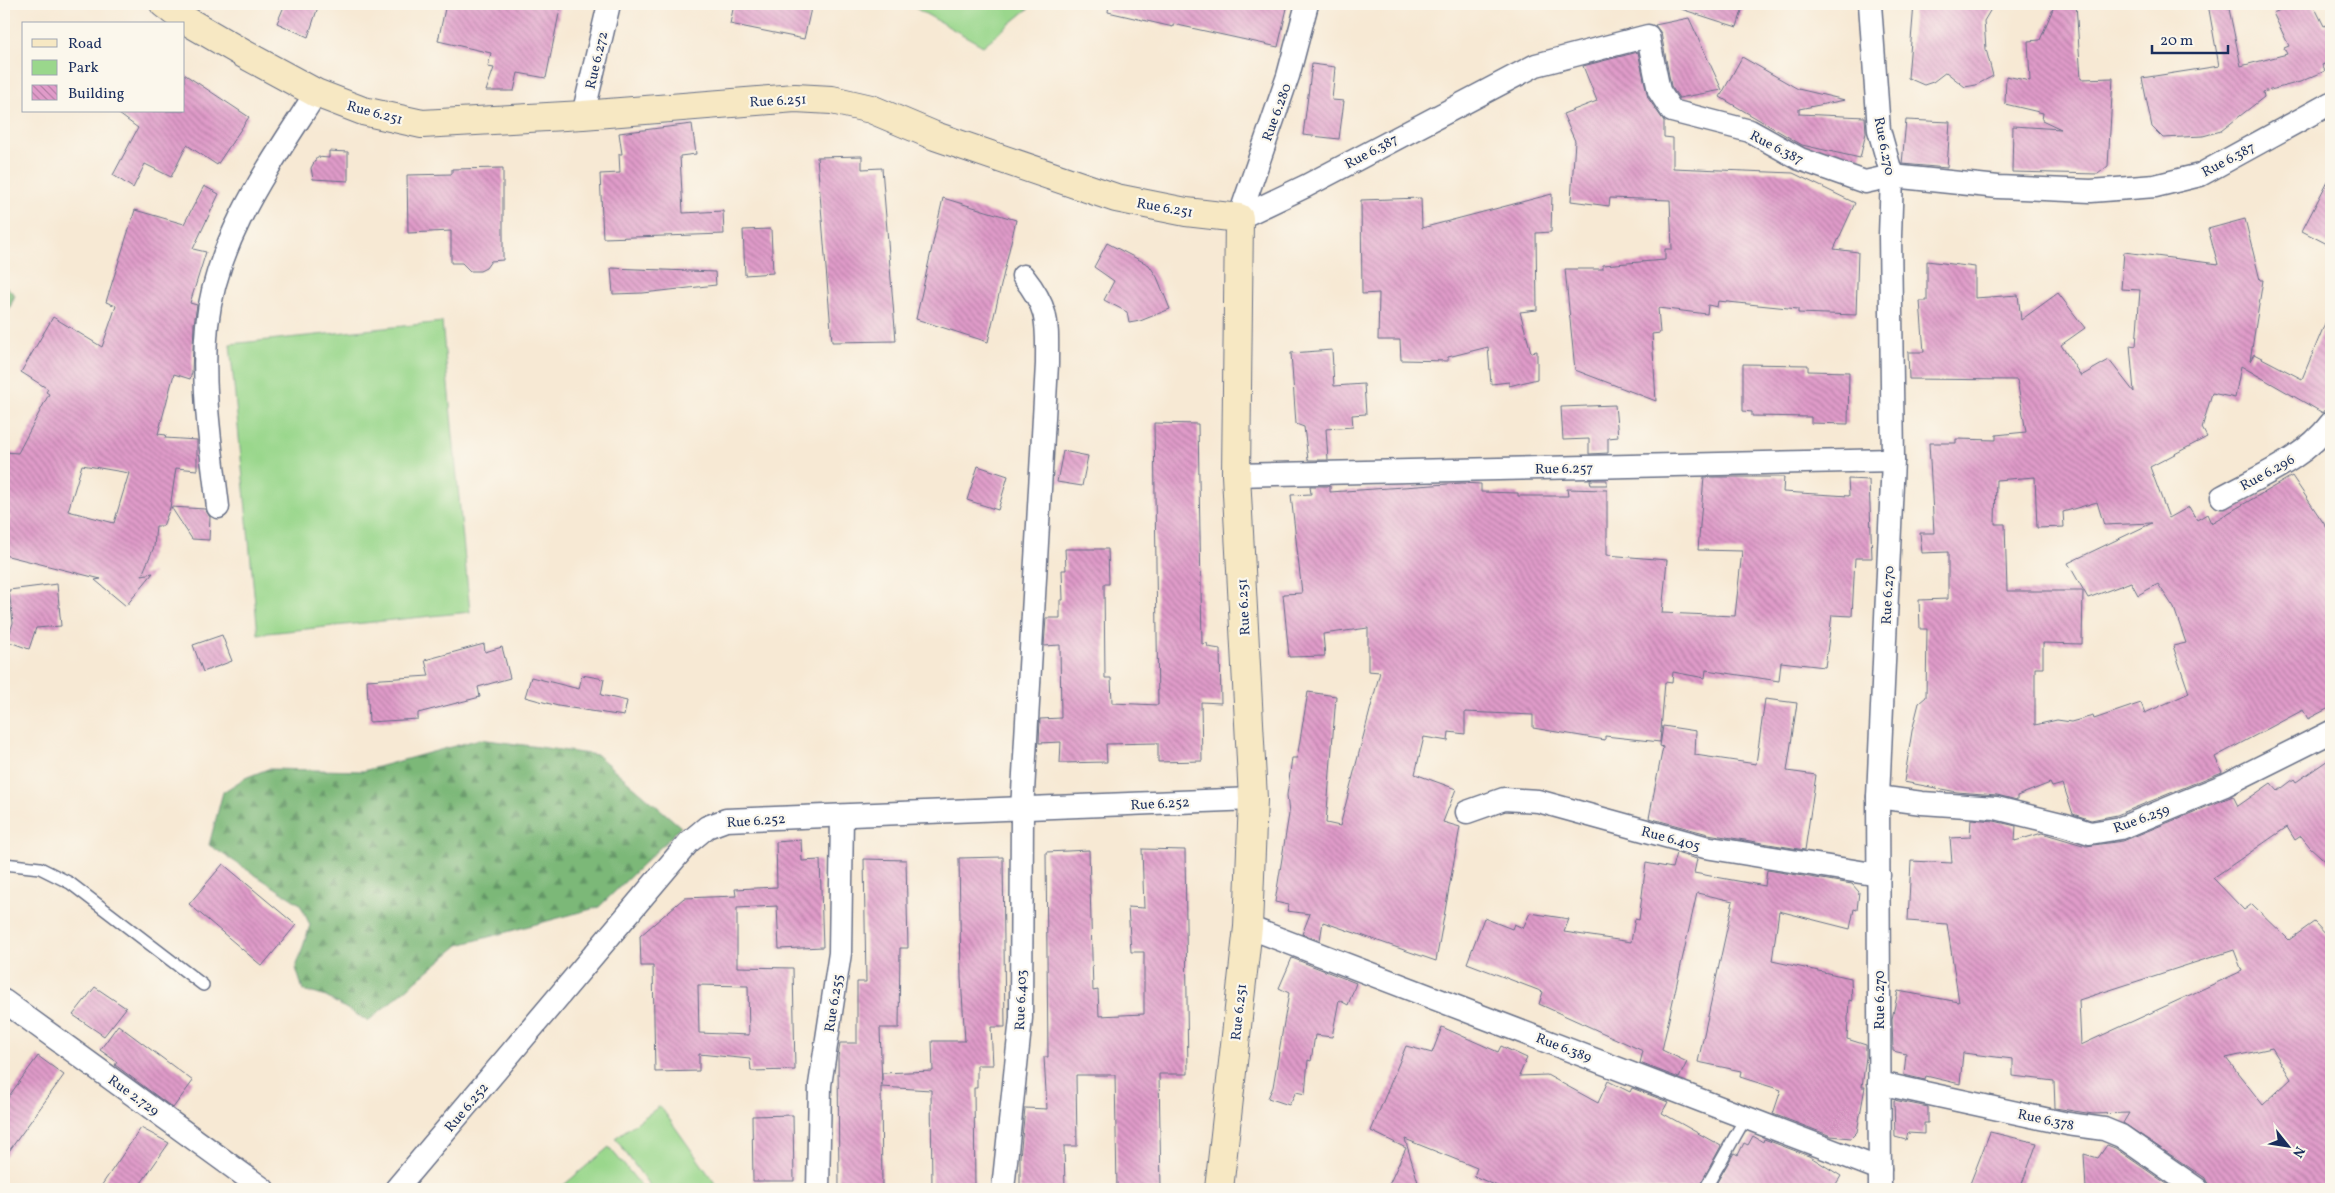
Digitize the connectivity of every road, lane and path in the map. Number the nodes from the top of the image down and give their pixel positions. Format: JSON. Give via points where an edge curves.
{"nodes":[{"id":1,"x":164,"y":4,"type":"edge"},
{"id":2,"x":610,"y":4,"type":"edge"},
{"id":3,"x":1307,"y":4,"type":"edge"},
{"id":4,"x":1870,"y":4,"type":"edge"},
{"id":5,"x":316,"y":93,"type":"junction"},
{"id":6,"x":2331,"y":103,"type":"edge"},
{"id":7,"x":583,"y":115,"type":"junction"},
{"id":8,"x":1892,"y":176,"type":"junction"},
{"id":9,"x":1239,"y":218,"type":"junction"},
{"id":10,"x":1023,"y":276,"type":"dead end"},
{"id":11,"x":2331,"y":423,"type":"edge"},
{"id":12,"x":1893,"y":460,"type":"junction"},
{"id":13,"x":1236,"y":476,"type":"junction"},
{"id":14,"x":2222,"y":497,"type":"dead end"},
{"id":15,"x":218,"y":507,"type":"dead end"},
{"id":16,"x":2331,"y":732,"type":"edge"},
{"id":17,"x":1878,"y":798,"type":"junction"},
{"id":18,"x":1253,"y":799,"type":"junction"},
{"id":19,"x":1022,"y":810,"type":"junction"},
{"id":20,"x":1467,"y":812,"type":"dead end"},
{"id":21,"x":842,"y":816,"type":"junction"},
{"id":22,"x":4,"y":864,"type":"edge"},
{"id":23,"x":1878,"y":875,"type":"junction"},
{"id":24,"x":1248,"y":927,"type":"junction"},
{"id":25,"x":203,"y":985,"type":"dead end"},
{"id":26,"x":4,"y":1002,"type":"edge"},
{"id":27,"x":1880,"y":1083,"type":"junction"},
{"id":28,"x":1746,"y":1117,"type":"junction"},
{"id":29,"x":1880,"y":1179,"type":"edge"},
{"id":30,"x":263,"y":1189,"type":"edge"},
{"id":31,"x":396,"y":1189,"type":"edge"},
{"id":32,"x":818,"y":1189,"type":"edge"},
{"id":33,"x":1003,"y":1189,"type":"edge"},
{"id":34,"x":1219,"y":1189,"type":"edge"},
{"id":35,"x":1705,"y":1189,"type":"edge"},
{"id":36,"x":2197,"y":1189,"type":"edge"}],
"edges":[{"from":1,"to":5,"type":"main road","name":"Rue 6.251","via":[[236,50]]},
{"from":2,"to":7,"type":"street","name":"Rue 6.272"},
{"from":3,"to":9,"type":"street","name":"Rue 6.280","via":[[1288,76]]},
{"from":4,"to":8,"type":"street","name":"Rue 6.270","via":[[1880,130]]},
{"from":5,"to":7,"type":"main road","name":"Rue 6.251","via":[[362,111],[422,124]]},
{"from":5,"to":15,"type":"street","via":[[237,223],[222,259],[212,296],[207,325],[207,394]]},
{"from":6,"to":8,"type":"street","name":"Rue 6.387","via":[[2200,175],[2155,186],[2091,191],[1998,188]]},
{"from":7,"to":9,"type":"main road","name":"Rue 6.251","via":[[795,98],[832,100],[871,109],[935,136],[1116,198],[1186,212]]},
{"from":8,"to":9,"type":"street","name":"Rue 6.387","via":[[1866,182],[1800,159],[1750,132],[1672,111],[1659,91],[1648,36],[1536,65]]},
{"from":8,"to":12,"type":"street","name":"Rue 6.270"},
{"from":9,"to":13,"type":"main road","name":"Rue 6.251"},
{"from":10,"to":19,"type":"street","name":"Rue 6.403","via":[[1039,296],[1048,319]]},
{"from":11,"to":14,"type":"street","name":"Rue 6.296","via":[[2294,458]]},
{"from":12,"to":13,"type":"street","name":"Rue 6.257"},
{"from":12,"to":17,"type":"street","name":"Rue 6.270"},
{"from":13,"to":18,"type":"main road","name":"Rue 6.251"},
{"from":16,"to":17,"type":"street","name":"Rue 6.259","via":[[2224,785],[2121,828],[2090,833],[1996,808]]},
{"from":17,"to":23,"type":"street","name":"Rue 6.270"},
{"from":18,"to":19,"type":"street","name":"Rue 6.252"},
{"from":18,"to":24,"type":"main road","name":"Rue 6.251"},
{"from":19,"to":21,"type":"street","name":"Rue 6.252"},
{"from":19,"to":33,"type":"street","name":"Rue 6.403","via":[[1021,1018]]},
{"from":20,"to":23,"type":"street","name":"Rue 6.405","via":[[1504,799],[1538,801],[1705,847]]},
{"from":21,"to":31,"type":"street","name":"Rue 6.252","via":[[726,820],[707,827],[689,842]]},
{"from":21,"to":32,"type":"street","name":"Rue 6.255","via":[[840,953],[820,1085]]},
{"from":22,"to":25,"type":"lane","via":[[40,868],[70,883]]},
{"from":23,"to":27,"type":"street","name":"Rue 6.270"},
{"from":24,"to":28,"type":"street","name":"Rue 6.389"},
{"from":24,"to":34,"type":"main road","name":"Rue 6.251"},
{"from":26,"to":30,"type":"street","name":"Rue 2.729"},
{"from":27,"to":29,"type":"street","name":"Rue 6.270"},
{"from":27,"to":36,"type":"street","name":"Rue 6.378","via":[[2104,1129],[2121,1136]]},
{"from":28,"to":29,"type":"street","name":"Rue 6.389"},
{"from":28,"to":35,"type":"lane"}]}
